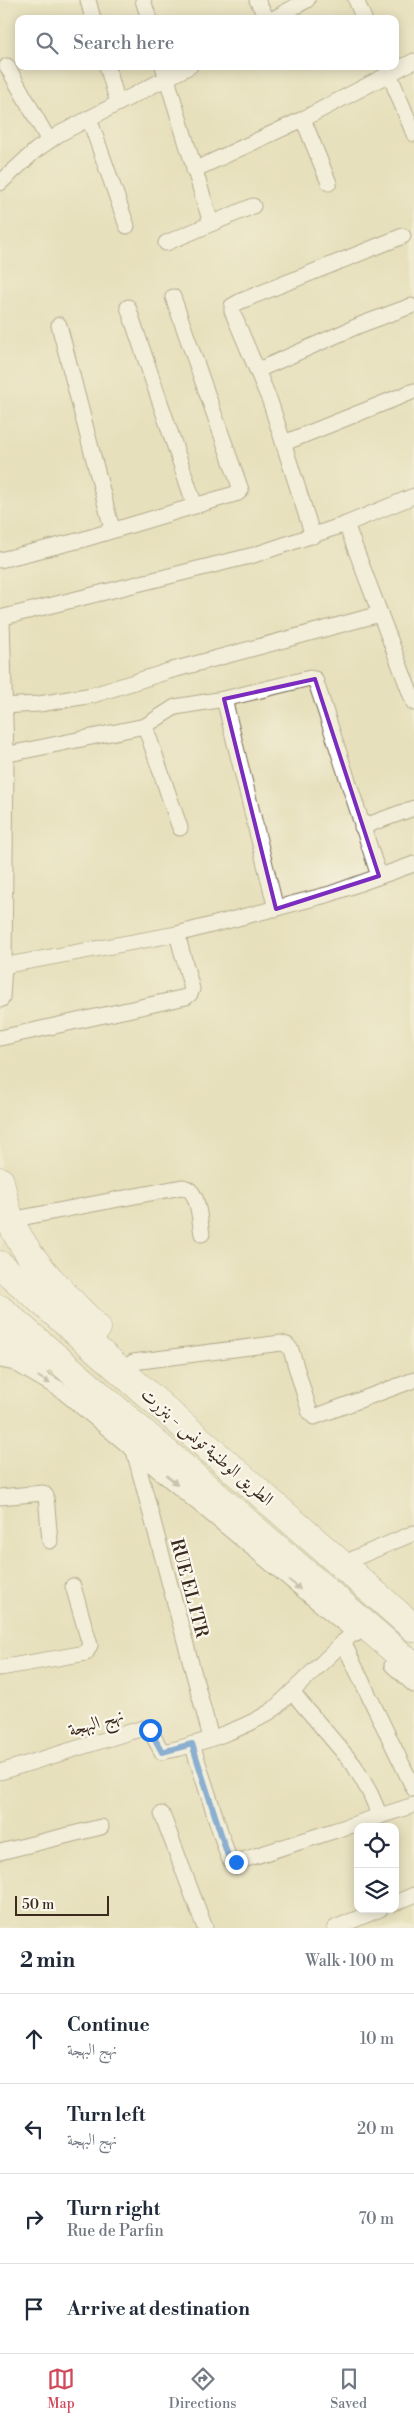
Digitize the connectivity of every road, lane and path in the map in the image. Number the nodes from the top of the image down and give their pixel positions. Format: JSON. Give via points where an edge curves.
{"nodes":[{"id":1,"x":88,"y":0,"type":"edge"},
{"id":2,"x":143,"y":0,"type":"edge"},
{"id":3,"x":257,"y":0,"type":"edge"},
{"id":4,"x":307,"y":0,"type":"edge"},
{"id":5,"x":356,"y":0,"type":"edge"},
{"id":6,"x":92,"y":15,"type":"edge"},
{"id":7,"x":148,"y":15,"type":"edge"},
{"id":8,"x":265,"y":15,"type":"edge"},
{"id":9,"x":280,"y":15,"type":"edge"},
{"id":10,"x":362,"y":15,"type":"edge"},
{"id":11,"x":414,"y":61,"type":"edge"},
{"id":12,"x":7,"y":66,"type":"dead end"},
{"id":13,"x":399,"y":66,"type":"edge"},
{"id":14,"x":108,"y":70,"type":"edge"},
{"id":15,"x":388,"y":70,"type":"edge"},
{"id":16,"x":165,"y":73,"type":"edge"},
{"id":17,"x":118,"y":103,"type":"junction"},
{"id":18,"x":89,"y":118,"type":"junction"},
{"id":19,"x":303,"y":119,"type":"junction"},
{"id":20,"x":414,"y":134,"type":"edge"},
{"id":21,"x":49,"y":141,"type":"junction"},
{"id":22,"x":194,"y":170,"type":"junction"},
{"id":23,"x":0,"y":182,"type":"edge"},
{"id":24,"x":329,"y":183,"type":"dead end"},
{"id":25,"x":254,"y":206,"type":"dead end"},
{"id":26,"x":211,"y":223,"type":"junction"},
{"id":27,"x":126,"y":226,"type":"dead end"},
{"id":28,"x":403,"y":236,"type":"dead end"},
{"id":29,"x":166,"y":243,"type":"dead end"},
{"id":30,"x":173,"y":298,"type":"dead end"},
{"id":31,"x":411,"y":306,"type":"dead end"},
{"id":32,"x":128,"y":307,"type":"dead end"},
{"id":33,"x":59,"y":325,"type":"dead end"},
{"id":34,"x":258,"y":370,"type":"junction"},
{"id":35,"x":414,"y":391,"type":"edge"},
{"id":36,"x":284,"y":443,"type":"junction"},
{"id":37,"x":414,"y":496,"type":"edge"},
{"id":38,"x":195,"y":506,"type":"junction"},
{"id":39,"x":346,"y":524,"type":"junction"},
{"id":40,"x":112,"y":529,"type":"junction"},
{"id":41,"x":313,"y":536,"type":"junction"},
{"id":42,"x":0,"y":560,"type":"edge"},
{"id":43,"x":380,"y":614,"type":"junction"},
{"id":44,"x":0,"y":619,"type":"edge"},
{"id":45,"x":224,"y":699,"type":"junction"},
{"id":46,"x":414,"y":703,"type":"edge"},
{"id":47,"x":1,"y":706,"type":"junction"},
{"id":48,"x":145,"y":726,"type":"junction"},
{"id":49,"x":4,"y":755,"type":"junction"},
{"id":50,"x":414,"y":808,"type":"edge"},
{"id":51,"x":362,"y":827,"type":"junction"},
{"id":52,"x":180,"y":828,"type":"dead end"},
{"id":53,"x":414,"y":864,"type":"edge"},
{"id":54,"x":379,"y":876,"type":"junction"},
{"id":55,"x":276,"y":909,"type":"junction"},
{"id":56,"x":177,"y":934,"type":"junction"},
{"id":57,"x":2,"y":966,"type":"junction"},
{"id":58,"x":0,"y":998,"type":"edge"},
{"id":59,"x":0,"y":1038,"type":"edge"},
{"id":60,"x":0,"y":1181,"type":"edge"},
{"id":61,"x":10,"y":1220,"type":"junction"},
{"id":62,"x":202,"y":1234,"type":"dead end"},
{"id":63,"x":0,"y":1247,"type":"edge"},
{"id":64,"x":0,"y":1265,"type":"edge"},
{"id":65,"x":0,"y":1288,"type":"edge"},
{"id":66,"x":0,"y":1309,"type":"edge"},
{"id":67,"x":0,"y":1339,"type":"edge"},
{"id":68,"x":112,"y":1344,"type":"junction"},
{"id":69,"x":0,"y":1360,"type":"edge"},
{"id":70,"x":133,"y":1362,"type":"junction"},
{"id":71,"x":414,"y":1380,"type":"edge"},
{"id":72,"x":94,"y":1390,"type":"junction"},
{"id":73,"x":133,"y":1447,"type":"junction"},
{"id":74,"x":223,"y":1471,"type":"junction"},
{"id":75,"x":0,"y":1497,"type":"edge"},
{"id":76,"x":414,"y":1533,"type":"edge"},
{"id":77,"x":50,"y":1541,"type":"dead end"},
{"id":78,"x":354,"y":1558,"type":"junction"},
{"id":79,"x":73,"y":1586,"type":"dead end"},
{"id":80,"x":414,"y":1607,"type":"edge"},
{"id":81,"x":414,"y":1628,"type":"edge"},
{"id":82,"x":348,"y":1637,"type":"junction"},
{"id":83,"x":414,"y":1649,"type":"edge"},
{"id":84,"x":414,"y":1666,"type":"edge"},
{"id":85,"x":0,"y":1668,"type":"edge"},
{"id":86,"x":414,"y":1685,"type":"edge"},
{"id":87,"x":293,"y":1693,"type":"junction"},
{"id":88,"x":211,"y":1738,"type":"junction"},
{"id":89,"x":192,"y":1744,"type":"junction"},
{"id":90,"x":0,"y":1772,"type":"edge"},
{"id":91,"x":414,"y":1789,"type":"edge"},
{"id":92,"x":414,"y":1805,"type":"edge"},
{"id":93,"x":162,"y":1814,"type":"dead end"},
{"id":94,"x":380,"y":1816,"type":"junction"},
{"id":95,"x":101,"y":1827,"type":"dead end"},
{"id":96,"x":0,"y":1852,"type":"edge"},
{"id":97,"x":414,"y":1895,"type":"edge"},
{"id":98,"x":399,"y":1901,"type":"edge"},
{"id":99,"x":371,"y":1913,"type":"edge"},
{"id":100,"x":206,"y":1928,"type":"edge"},
{"id":101,"x":335,"y":1928,"type":"edge"}],
"edges":[{"from":1,"to":6,"type":"street"},
{"from":2,"to":7,"type":"street"},
{"from":3,"to":8,"type":"street"},
{"from":4,"to":9,"type":"street"},
{"from":5,"to":10,"type":"street"},
{"from":11,"to":13,"type":"street"},
{"from":12,"to":21,"type":"street"},
{"from":14,"to":17,"type":"street"},
{"from":15,"to":19,"type":"street"},
{"from":15,"to":20,"type":"street"},
{"from":16,"to":17,"type":"street"},
{"from":16,"to":22,"type":"street"},
{"from":17,"to":18,"type":"street"},
{"from":18,"to":21,"type":"street"},
{"from":18,"to":27,"type":"street"},
{"from":19,"to":22,"type":"street"},
{"from":19,"to":24,"type":"street"},
{"from":21,"to":23,"type":"street"},
{"from":22,"to":26,"type":"street"},
{"from":25,"to":26,"type":"street"},
{"from":26,"to":29,"type":"street"},
{"from":28,"to":34,"type":"street","via":[[235,303],[232,311]]},
{"from":30,"to":38,"type":"street","via":[[240,490]]},
{"from":31,"to":34,"type":"street"},
{"from":32,"to":38,"type":"street"},
{"from":33,"to":40,"type":"street"},
{"from":34,"to":36,"type":"street"},
{"from":35,"to":36,"type":"street"},
{"from":36,"to":41,"type":"street"},
{"from":37,"to":39,"type":"street"},
{"from":38,"to":40,"type":"street"},
{"from":39,"to":41,"type":"street"},
{"from":39,"to":43,"type":"street"},
{"from":40,"to":42,"type":"street"},
{"from":41,"to":44,"type":"street","via":[[193,572]]},
{"from":43,"to":46,"type":"street"},
{"from":43,"to":47,"type":"street","via":[[93,695],[39,704]]},
{"from":44,"to":47,"type":"street"},
{"from":45,"to":48,"type":"street","via":[[175,707]]},
{"from":45,"to":51,"type":"street","via":[[315,678]]},
{"from":45,"to":55,"type":"street"},
{"from":47,"to":49,"type":"street"},
{"from":48,"to":49,"type":"street"},
{"from":48,"to":52,"type":"street"},
{"from":49,"to":57,"type":"street"},
{"from":50,"to":51,"type":"street"},
{"from":51,"to":54,"type":"street"},
{"from":53,"to":54,"type":"street"},
{"from":54,"to":55,"type":"street"},
{"from":55,"to":56,"type":"street"},
{"from":56,"to":57,"type":"street"},
{"from":56,"to":59,"type":"street","via":[[192,989],[186,997]]},
{"from":57,"to":58,"type":"street"},
{"from":60,"to":61,"type":"highway"},
{"from":61,"to":62,"type":"street","via":[[187,1187],[194,1193]]},
{"from":61,"to":68,"type":"highway","via":[[50,1280]]},
{"from":63,"to":68,"type":"highway"},
{"from":64,"to":74,"type":"highway","name":"الطريق الوطنية تونس - بنزرت"},
{"from":65,"to":74,"type":"highway","name":"الطريق الوطنية تونس - بنزرت"},
{"from":66,"to":72,"type":"highway"},
{"from":67,"to":72,"type":"highway","via":[[19,1345],[78,1385]]},
{"from":68,"to":70,"type":"highway"},
{"from":69,"to":73,"type":"street","one_way":true,"via":[[15,1363],[62,1390]]},
{"from":70,"to":71,"type":"street","via":[[287,1345],[310,1413],[314,1416]]},
{"from":70,"to":78,"type":"highway"},
{"from":72,"to":84,"type":"highway"},
{"from":73,"to":82,"type":"street","one_way":true,"via":[[312,1600]]},
{"from":73,"to":88,"type":"street","name":"RUE EL ITR"},
{"from":74,"to":81,"type":"highway","name":"الطريق الوطنية تونس - بنزرت"},
{"from":74,"to":83,"type":"highway","name":"الطريق الوطنية تونس - بنزرت"},
{"from":75,"to":77,"type":"street","via":[[43,1493],[46,1496]]},
{"from":76,"to":78,"type":"street"},
{"from":78,"to":80,"type":"highway"},
{"from":79,"to":85,"type":"street","via":[[89,1651]]},
{"from":82,"to":86,"type":"street"},
{"from":82,"to":87,"type":"street"},
{"from":82,"to":91,"type":"street"},
{"from":87,"to":88,"type":"street","via":[[264,1717]]},
{"from":87,"to":94,"type":"street","via":[[354,1765]]},
{"from":88,"to":89,"type":"street"},
{"from":89,"to":90,"type":"street","name":"نهج البهجة","via":[[162,1752],[150,1730],[143,1728]]},
{"from":89,"to":94,"type":"street","via":[[230,1860],[242,1861]]},
{"from":92,"to":94,"type":"street"},
{"from":93,"to":100,"type":"street"},
{"from":95,"to":96,"type":"street"},
{"from":97,"to":98,"type":"street"},
{"from":99,"to":101,"type":"street"}]}
